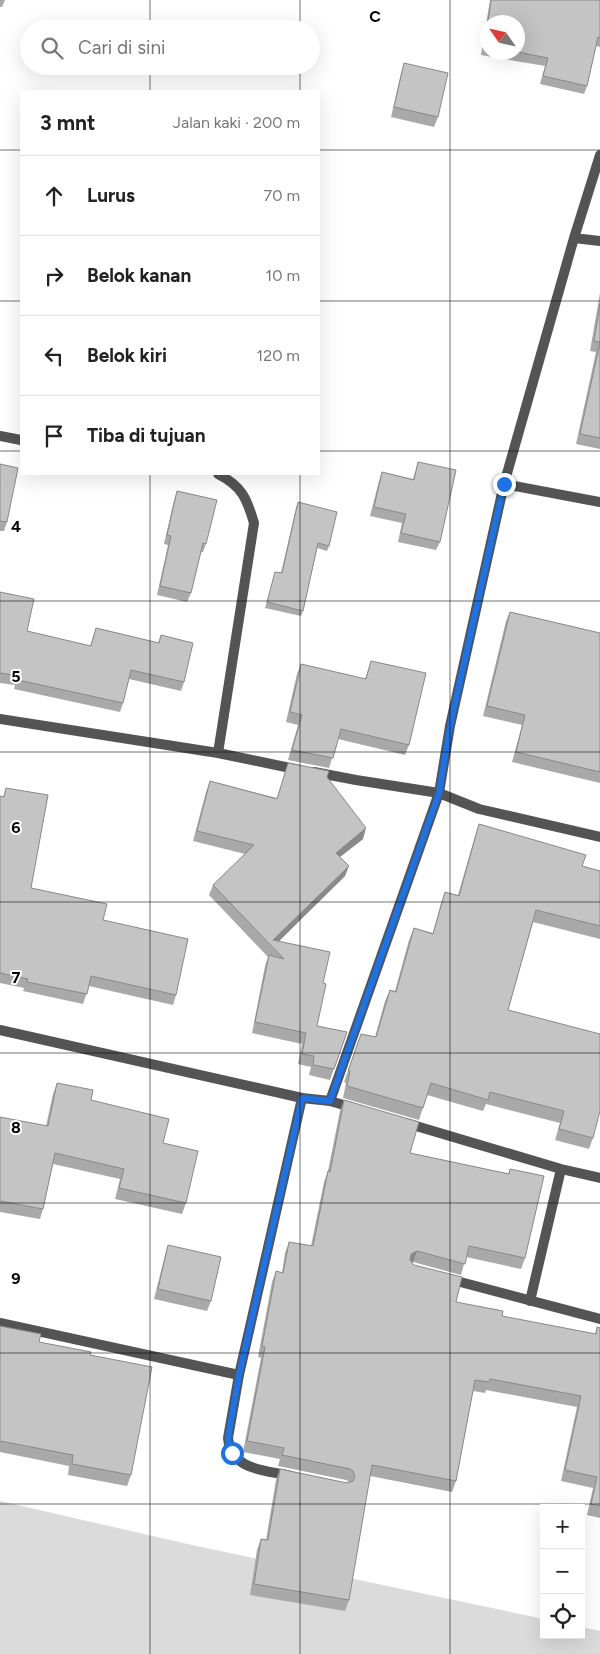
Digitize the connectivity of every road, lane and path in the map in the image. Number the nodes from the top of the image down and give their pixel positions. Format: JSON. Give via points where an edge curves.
{"nodes":[{"id":1,"x":600,"y":155,"type":"edge"},
{"id":2,"x":574,"y":238,"type":"junction"},
{"id":3,"x":600,"y":241,"type":"edge"},
{"id":4,"x":0,"y":436,"type":"edge"},
{"id":5,"x":20,"y":440,"type":"edge"},
{"id":6,"x":220,"y":475,"type":"edge"},
{"id":7,"x":504,"y":484,"type":"junction"},
{"id":8,"x":600,"y":502,"type":"edge"},
{"id":9,"x":0,"y":719,"type":"edge"},
{"id":10,"x":218,"y":754,"type":"junction"},
{"id":11,"x":439,"y":793,"type":"junction"},
{"id":12,"x":600,"y":838,"type":"edge"},
{"id":13,"x":0,"y":1030,"type":"edge"},
{"id":14,"x":302,"y":1098,"type":"junction"},
{"id":15,"x":330,"y":1101,"type":"junction"},
{"id":16,"x":367,"y":1112,"type":"edge"},
{"id":17,"x":395,"y":1120,"type":"edge"},
{"id":18,"x":561,"y":1169,"type":"junction"},
{"id":19,"x":600,"y":1178,"type":"edge"},
{"id":20,"x":439,"y":1276,"type":"edge"},
{"id":21,"x":530,"y":1301,"type":"junction"},
{"id":22,"x":600,"y":1320,"type":"edge"},
{"id":23,"x":0,"y":1323,"type":"edge"},
{"id":24,"x":239,"y":1375,"type":"junction"},
{"id":25,"x":306,"y":1479,"type":"edge"}],
"edges":[{"from":1,"to":2,"type":"street"},
{"from":2,"to":3,"type":"street"},
{"from":2,"to":7,"type":"street"},
{"from":4,"to":5,"type":"street"},
{"from":6,"to":10,"type":"street","via":[[240,490],[254,523]]},
{"from":7,"to":8,"type":"street"},
{"from":7,"to":11,"type":"street","via":[[450,726]]},
{"from":9,"to":10,"type":"street"},
{"from":10,"to":11,"type":"street"},
{"from":11,"to":12,"type":"street","via":[[479,809]]},
{"from":11,"to":15,"type":"street"},
{"from":13,"to":14,"type":"street"},
{"from":14,"to":15,"type":"street"},
{"from":14,"to":24,"type":"street"},
{"from":15,"to":16,"type":"street"},
{"from":17,"to":18,"type":"street"},
{"from":18,"to":19,"type":"street"},
{"from":18,"to":21,"type":"street"},
{"from":20,"to":21,"type":"street"},
{"from":21,"to":22,"type":"street"},
{"from":23,"to":24,"type":"street"},
{"from":24,"to":25,"type":"street","via":[[228,1438],[232,1453],[248,1467]]}]}
